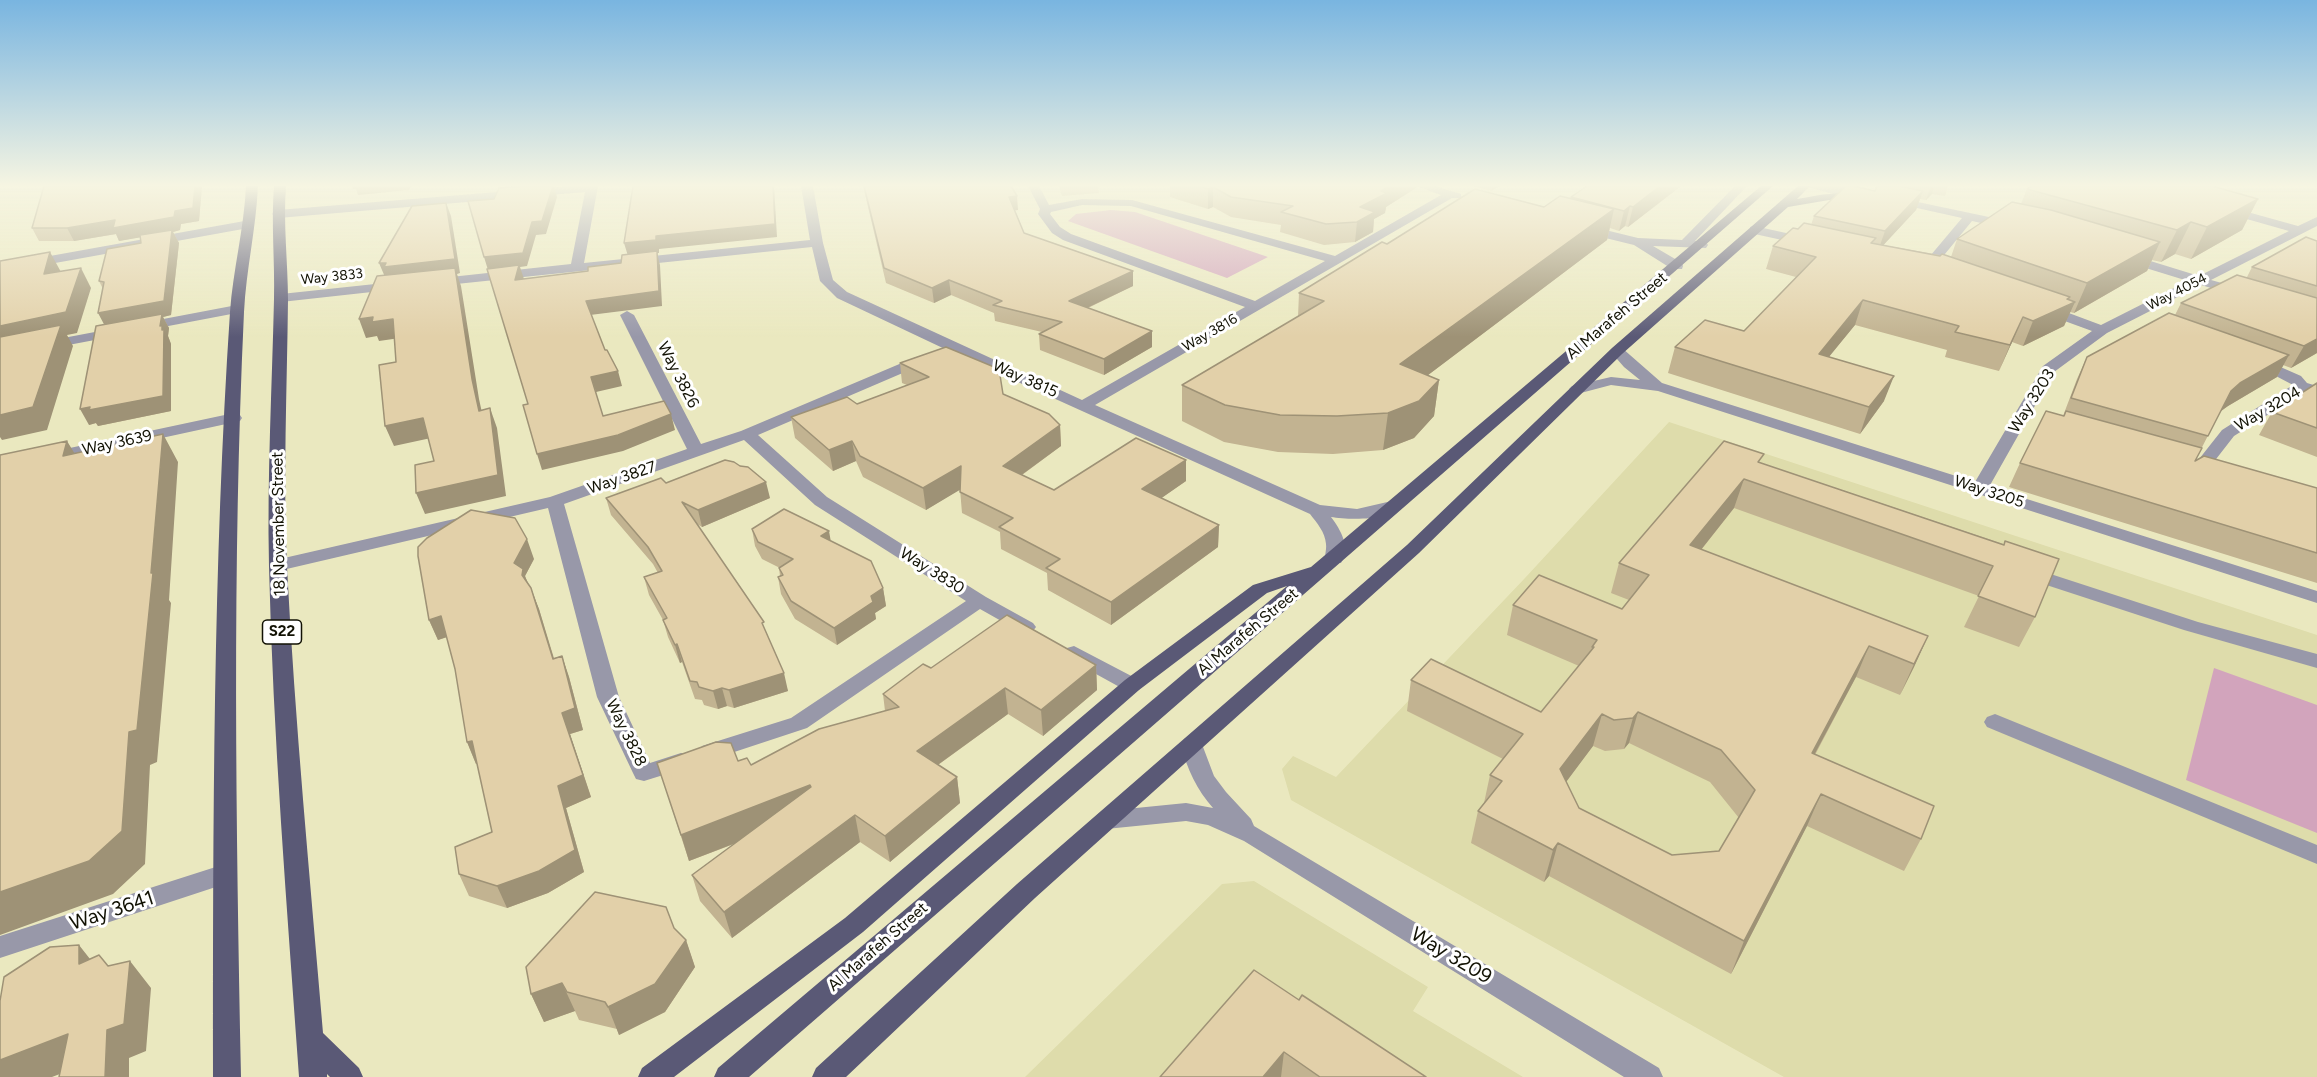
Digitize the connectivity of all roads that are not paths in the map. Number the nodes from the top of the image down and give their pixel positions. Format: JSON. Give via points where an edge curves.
{"nodes":[{"id":1,"x":183,"y":236,"type":"edge"},
{"id":2,"x":248,"y":236,"type":"edge"},
{"id":3,"x":279,"y":236,"type":"edge"},
{"id":4,"x":583,"y":236,"type":"edge"},
{"id":5,"x":816,"y":236,"type":"edge"},
{"id":6,"x":1066,"y":236,"type":"edge"},
{"id":7,"x":1251,"y":236,"type":"edge"},
{"id":8,"x":1377,"y":236,"type":"edge"},
{"id":9,"x":1616,"y":236,"type":"edge"},
{"id":10,"x":1700,"y":236,"type":"edge"},
{"id":11,"x":1704,"y":236,"type":"edge"},
{"id":12,"x":1747,"y":236,"type":"edge"},
{"id":13,"x":1783,"y":236,"type":"edge"},
{"id":14,"x":1953,"y":236,"type":"edge"},
{"id":15,"x":2288,"y":236,"type":"edge"},
{"id":16,"x":1638,"y":242,"type":"junction"},
{"id":17,"x":817,"y":243,"type":"junction"},
{"id":18,"x":1693,"y":245,"type":"junction"},
{"id":19,"x":1823,"y":245,"type":"edge"},
{"id":20,"x":2124,"y":246,"type":"edge"},
{"id":21,"x":2110,"y":253,"type":"edge"},
{"id":22,"x":1336,"y":260,"type":"junction"},
{"id":23,"x":1677,"y":266,"type":"junction"},
{"id":24,"x":577,"y":267,"type":"junction"},
{"id":25,"x":1926,"y":268,"type":"edge"},
{"id":26,"x":0,"y":270,"type":"edge"},
{"id":27,"x":2215,"y":273,"type":"junction"},
{"id":28,"x":2200,"y":280,"type":"junction"},
{"id":29,"x":2253,"y":297,"type":"edge"},
{"id":30,"x":281,"y":298,"type":"junction"},
{"id":31,"x":1256,"y":306,"type":"junction"},
{"id":32,"x":2037,"y":306,"type":"edge"},
{"id":33,"x":237,"y":309,"type":"junction"},
{"id":34,"x":627,"y":315,"type":"dead end"},
{"id":35,"x":2128,"y":317,"type":"junction"},
{"id":36,"x":2149,"y":324,"type":"edge"},
{"id":37,"x":2102,"y":330,"type":"junction"},
{"id":38,"x":952,"y":347,"type":"junction"},
{"id":39,"x":1617,"y":351,"type":"junction"},
{"id":40,"x":0,"y":354,"type":"edge"},
{"id":41,"x":2248,"y":358,"type":"edge"},
{"id":42,"x":1660,"y":387,"type":"junction"},
{"id":43,"x":2309,"y":388,"type":"edge"},
{"id":44,"x":1576,"y":389,"type":"junction"},
{"id":45,"x":1084,"y":405,"type":"junction"},
{"id":46,"x":234,"y":418,"type":"junction"},
{"id":47,"x":747,"y":434,"type":"junction"},
{"id":48,"x":697,"y":452,"type":"junction"},
{"id":49,"x":35,"y":461,"type":"edge"},
{"id":50,"x":2221,"y":474,"type":"edge"},
{"id":51,"x":1979,"y":489,"type":"junction"},
{"id":52,"x":555,"y":501,"type":"junction"},
{"id":53,"x":1398,"y":504,"type":"junction"},
{"id":54,"x":1317,"y":510,"type":"junction"},
{"id":55,"x":1329,"y":563,"type":"junction"},
{"id":56,"x":278,"y":565,"type":"junction"},
{"id":57,"x":2008,"y":567,"type":"edge"},
{"id":58,"x":2317,"y":597,"type":"edge"},
{"id":59,"x":980,"y":601,"type":"junction"},
{"id":60,"x":1040,"y":634,"type":"edge"},
{"id":61,"x":1061,"y":646,"type":"edge"},
{"id":62,"x":2317,"y":661,"type":"edge"},
{"id":63,"x":1132,"y":685,"type":"junction"},
{"id":64,"x":1995,"y":722,"type":"dead end"},
{"id":65,"x":1192,"y":745,"type":"junction"},
{"id":66,"x":1106,"y":820,"type":"junction"},
{"id":67,"x":1252,"y":835,"type":"junction"},
{"id":68,"x":2317,"y":855,"type":"edge"},
{"id":69,"x":225,"y":874,"type":"junction"},
{"id":70,"x":0,"y":948,"type":"edge"},
{"id":71,"x":312,"y":1040,"type":"junction"},
{"id":72,"x":227,"y":1077,"type":"edge"},
{"id":73,"x":313,"y":1077,"type":"edge"},
{"id":74,"x":349,"y":1077,"type":"edge"},
{"id":75,"x":652,"y":1077,"type":"edge"},
{"id":76,"x":728,"y":1077,"type":"edge"},
{"id":77,"x":826,"y":1077,"type":"edge"},
{"id":78,"x":1649,"y":1077,"type":"edge"}],
"edges":[{"from":1,"to":26,"type":"street"},
{"from":2,"to":33,"type":"main road"},
{"from":3,"to":30,"type":"main road","name":"18 November Street","number":"S22"},
{"from":4,"to":24,"type":"street"},
{"from":5,"to":17,"type":"street","name":"Way 3815"},
{"from":6,"to":31,"type":"street"},
{"from":7,"to":22,"type":"street"},
{"from":8,"to":22,"type":"street","name":"Way 3816"},
{"from":9,"to":16,"type":"street"},
{"from":10,"to":18,"type":"street"},
{"from":11,"to":18,"type":"main road","name":"Al Marafeh Street"},
{"from":12,"to":39,"type":"main road","name":"Al Marafeh Street"},
{"from":13,"to":19,"type":"street"},
{"from":14,"to":25,"type":"street"},
{"from":15,"to":27,"type":"street","name":"Way 4054"},
{"from":16,"to":18,"type":"street"},
{"from":16,"to":23,"type":"street"},
{"from":17,"to":24,"type":"street","name":"Way 3833"},
{"from":17,"to":38,"type":"street","name":"Way 3815","via":[[827,281],[834,290]]},
{"from":18,"to":23,"type":"main road","name":"Al Marafeh Street"},
{"from":20,"to":27,"type":"street"},
{"from":21,"to":28,"type":"street"},
{"from":22,"to":31,"type":"street","name":"Way 3816"},
{"from":23,"to":53,"type":"main road","name":"Al Marafeh Street"},
{"from":24,"to":30,"type":"street","name":"Way 3833"},
{"from":27,"to":28,"type":"street","name":"Way 4054"},
{"from":28,"to":29,"type":"street"},
{"from":28,"to":35,"type":"street","name":"Way 4054"},
{"from":30,"to":56,"type":"main road","name":"18 November Street","number":"S22"},
{"from":31,"to":45,"type":"street","name":"Way 3816"},
{"from":32,"to":37,"type":"street"},
{"from":33,"to":40,"type":"street"},
{"from":33,"to":46,"type":"main road"},
{"from":34,"to":48,"type":"street","name":"Way 3826"},
{"from":35,"to":36,"type":"street"},
{"from":35,"to":37,"type":"street","name":"Way 4054"},
{"from":37,"to":51,"type":"street","name":"Way 3203","via":[[2048,369],[2026,419]]},
{"from":38,"to":45,"type":"street","name":"Way 3815"},
{"from":38,"to":47,"type":"street","name":"Way 3827"},
{"from":39,"to":42,"type":"street","name":"Way 3205"},
{"from":39,"to":44,"type":"main road","name":"Al Marafeh Street"},
{"from":41,"to":43,"type":"street"},
{"from":42,"to":44,"type":"street","name":"Way 3205","via":[[1611,381]]},
{"from":42,"to":51,"type":"street","name":"Way 3205"},
{"from":43,"to":50,"type":"street","name":"Way 3204","via":[[2228,433],[2194,466]]},
{"from":44,"to":65,"type":"main road","name":"Al Marafeh Street","via":[[1413,549]]},
{"from":45,"to":54,"type":"street","name":"Way 3815"},
{"from":46,"to":49,"type":"street","name":"Way 3639"},
{"from":46,"to":69,"type":"main road","via":[[226,586]]},
{"from":47,"to":48,"type":"street","name":"Way 3827"},
{"from":47,"to":59,"type":"street","name":"Way 3830","via":[[821,501]]},
{"from":48,"to":52,"type":"street","name":"Way 3827"},
{"from":51,"to":58,"type":"street","name":"Way 3205"},
{"from":52,"to":56,"type":"street","name":"Way 3827"},
{"from":52,"to":59,"type":"street","name":"Way 3828","via":[[608,697],[644,773],[800,723]]},
{"from":53,"to":54,"type":"street","name":"Way 3815","via":[[1374,514]]},
{"from":53,"to":55,"type":"main road","name":"Al Marafeh Street"},
{"from":54,"to":55,"type":"street","name":"Way 3815","via":[[1334,531],[1337,548]]},
{"from":55,"to":63,"type":"main road","via":[[1260,589]]},
{"from":55,"to":76,"type":"main road","name":"Al Marafeh Street"},
{"from":56,"to":71,"type":"main road","name":"18 November Street","number":"S22","via":[[287,744]]},
{"from":57,"to":62,"type":"street","via":[[2191,626]]},
{"from":59,"to":60,"type":"street","name":"Way 3830"},
{"from":61,"to":63,"type":"street"},
{"from":63,"to":75,"type":"main road","via":[[854,925]]},
{"from":64,"to":68,"type":"street"},
{"from":65,"to":66,"type":"main road","name":"Al Marafeh Street"},
{"from":65,"to":67,"type":"street","name":"Way 3209","via":[[1204,782]]},
{"from":66,"to":67,"type":"street","name":"Way 3209","via":[[1186,812],[1212,817]]},
{"from":66,"to":77,"type":"main road","name":"Al Marafeh Street"},
{"from":67,"to":78,"type":"street","name":"Way 3209"},
{"from":69,"to":70,"type":"street","name":"Way 3641"},
{"from":69,"to":72,"type":"main road"},
{"from":71,"to":73,"type":"main road","name":"18 November Street","number":"S22"},
{"from":71,"to":74,"type":"main road"}]}
